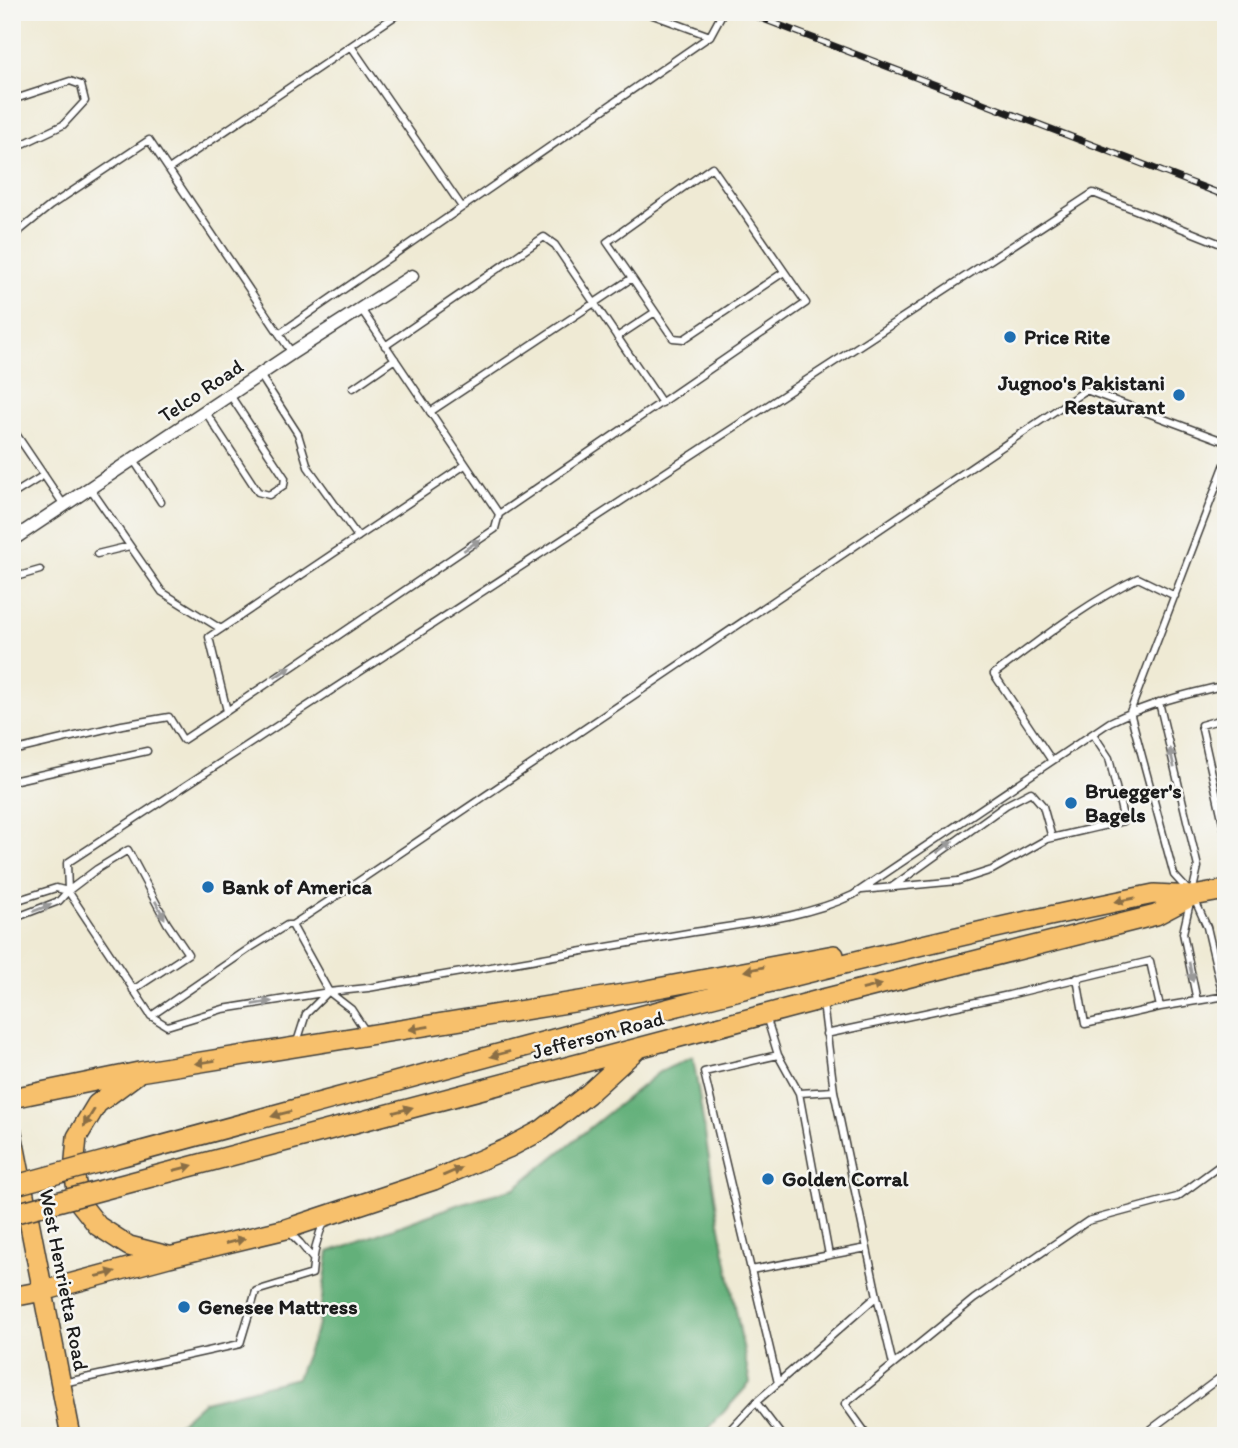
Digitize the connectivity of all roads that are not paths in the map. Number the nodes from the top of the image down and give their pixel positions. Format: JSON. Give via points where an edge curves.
{"nodes":[{"id":1,"x":401,"y":12,"type":"edge"},
{"id":2,"x":645,"y":12,"type":"edge"},
{"id":3,"x":723,"y":12,"type":"edge"},
{"id":4,"x":710,"y":36,"type":"junction"},
{"id":5,"x":351,"y":46,"type":"junction"},
{"id":6,"x":12,"y":100,"type":"edge"},
{"id":7,"x":12,"y":139,"type":"edge"},
{"id":8,"x":169,"y":169,"type":"junction"},
{"id":9,"x":462,"y":207,"type":"junction"},
{"id":10,"x":12,"y":237,"type":"edge"},
{"id":11,"x":1226,"y":246,"type":"edge"},
{"id":12,"x":784,"y":272,"type":"junction"},
{"id":13,"x":412,"y":276,"type":"dead end"},
{"id":14,"x":632,"y":278,"type":"junction"},
{"id":15,"x":594,"y":303,"type":"junction"},
{"id":16,"x":361,"y":309,"type":"junction"},
{"id":17,"x":655,"y":312,"type":"junction"},
{"id":18,"x":279,"y":334,"type":"junction"},
{"id":19,"x":617,"y":337,"type":"junction"},
{"id":20,"x":386,"y":346,"type":"junction"},
{"id":21,"x":292,"y":353,"type":"junction"},
{"id":22,"x":395,"y":359,"type":"junction"},
{"id":23,"x":260,"y":374,"type":"junction"},
{"id":24,"x":353,"y":388,"type":"dead end"},
{"id":25,"x":230,"y":395,"type":"junction"},
{"id":26,"x":662,"y":402,"type":"junction"},
{"id":27,"x":205,"y":411,"type":"junction"},
{"id":28,"x":430,"y":412,"type":"junction"},
{"id":29,"x":12,"y":428,"type":"edge"},
{"id":30,"x":1226,"y":442,"type":"edge"},
{"id":31,"x":133,"y":459,"type":"junction"},
{"id":32,"x":1226,"y":461,"type":"edge"},
{"id":33,"x":466,"y":465,"type":"junction"},
{"id":34,"x":44,"y":475,"type":"junction"},
{"id":35,"x":90,"y":488,"type":"junction"},
{"id":36,"x":12,"y":495,"type":"edge"},
{"id":37,"x":161,"y":502,"type":"dead end"},
{"id":38,"x":64,"y":505,"type":"junction"},
{"id":39,"x":499,"y":514,"type":"junction"},
{"id":40,"x":358,"y":537,"type":"junction"},
{"id":41,"x":12,"y":540,"type":"edge"},
{"id":42,"x":130,"y":546,"type":"junction"},
{"id":43,"x":97,"y":554,"type":"dead end"},
{"id":44,"x":40,"y":570,"type":"dead end"},
{"id":45,"x":12,"y":578,"type":"edge"},
{"id":46,"x":1175,"y":596,"type":"junction"},
{"id":47,"x":220,"y":629,"type":"junction"},
{"id":48,"x":1226,"y":685,"type":"edge"},
{"id":49,"x":1159,"y":702,"type":"junction"},
{"id":50,"x":227,"y":711,"type":"junction"},
{"id":51,"x":1129,"y":712,"type":"junction"},
{"id":52,"x":1226,"y":718,"type":"edge"},
{"id":53,"x":1093,"y":734,"type":"junction"},
{"id":54,"x":12,"y":751,"type":"edge"},
{"id":55,"x":147,"y":751,"type":"dead end"},
{"id":56,"x":1052,"y":761,"type":"junction"},
{"id":57,"x":12,"y":781,"type":"edge"},
{"id":58,"x":1226,"y":796,"type":"edge"},
{"id":59,"x":1217,"y":798,"type":"junction"},
{"id":60,"x":1226,"y":836,"type":"edge"},
{"id":61,"x":1052,"y":838,"type":"junction"},
{"id":62,"x":890,"y":888,"type":"junction"},
{"id":63,"x":1226,"y":890,"type":"edge"},
{"id":64,"x":68,"y":891,"type":"junction"},
{"id":65,"x":859,"y":891,"type":"junction"},
{"id":66,"x":1193,"y":896,"type":"junction"},
{"id":67,"x":12,"y":902,"type":"edge"},
{"id":68,"x":12,"y":919,"type":"edge"},
{"id":69,"x":290,"y":925,"type":"junction"},
{"id":70,"x":919,"y":945,"type":"junction"},
{"id":71,"x":1077,"y":978,"type":"junction"},
{"id":72,"x":133,"y":990,"type":"junction"},
{"id":73,"x":329,"y":992,"type":"junction"},
{"id":74,"x":1224,"y":996,"type":"edge"},
{"id":75,"x":823,"y":999,"type":"junction"},
{"id":76,"x":1197,"y":1001,"type":"junction"},
{"id":77,"x":1160,"y":1007,"type":"junction"},
{"id":78,"x":765,"y":1014,"type":"junction"},
{"id":79,"x":151,"y":1016,"type":"junction"},
{"id":80,"x":826,"y":1034,"type":"junction"},
{"id":81,"x":369,"y":1036,"type":"junction"},
{"id":82,"x":640,"y":1047,"type":"junction"},
{"id":83,"x":295,"y":1048,"type":"junction"},
{"id":84,"x":778,"y":1055,"type":"junction"},
{"id":85,"x":139,"y":1072,"type":"junction"},
{"id":86,"x":834,"y":1091,"type":"junction"},
{"id":87,"x":799,"y":1093,"type":"junction"},
{"id":88,"x":12,"y":1098,"type":"edge"},
{"id":89,"x":12,"y":1133,"type":"edge"},
{"id":90,"x":1226,"y":1161,"type":"edge"},
{"id":91,"x":12,"y":1186,"type":"edge"},
{"id":92,"x":12,"y":1213,"type":"edge"},
{"id":93,"x":328,"y":1214,"type":"junction"},
{"id":94,"x":286,"y":1229,"type":"junction"},
{"id":95,"x":867,"y":1248,"type":"junction"},
{"id":96,"x":830,"y":1255,"type":"junction"},
{"id":97,"x":169,"y":1257,"type":"junction"},
{"id":98,"x":313,"y":1259,"type":"junction"},
{"id":99,"x":751,"y":1270,"type":"junction"},
{"id":100,"x":43,"y":1291,"type":"junction"},
{"id":101,"x":877,"y":1296,"type":"junction"},
{"id":102,"x":12,"y":1297,"type":"edge"},
{"id":103,"x":893,"y":1365,"type":"junction"},
{"id":104,"x":1226,"y":1373,"type":"edge"},
{"id":105,"x":778,"y":1383,"type":"junction"},
{"id":106,"x":61,"y":1384,"type":"junction"},
{"id":107,"x":756,"y":1402,"type":"junction"},
{"id":108,"x":71,"y":1436,"type":"edge"},
{"id":109,"x":724,"y":1436,"type":"edge"},
{"id":110,"x":782,"y":1436,"type":"edge"},
{"id":111,"x":868,"y":1436,"type":"edge"},
{"id":112,"x":1142,"y":1436,"type":"edge"}],
"edges":[{"from":1,"to":5,"type":"lane"},
{"from":2,"to":4,"type":"lane"},
{"from":3,"to":4,"type":"lane"},
{"from":4,"to":9,"type":"lane"},
{"from":5,"to":8,"type":"lane"},
{"from":5,"to":9,"type":"lane"},
{"from":6,"to":7,"type":"lane","via":[[70,81],[81,85],[85,102],[63,125],[23,144]]},
{"from":8,"to":10,"type":"lane","via":[[149,140]]},
{"from":8,"to":18,"type":"lane"},
{"from":9,"to":18,"type":"lane"},
{"from":11,"to":64,"type":"lane","via":[[1093,194],[68,863]]},
{"from":12,"to":14,"type":"lane","via":[[712,167],[607,242]]},
{"from":12,"to":17,"type":"lane","via":[[684,340],[673,338]]},
{"from":12,"to":26,"type":"lane","via":[[806,303]]},
{"from":13,"to":16,"type":"street","name":"Telco Road"},
{"from":14,"to":15,"type":"lane"},
{"from":14,"to":17,"type":"lane"},
{"from":15,"to":19,"type":"lane"},
{"from":15,"to":20,"type":"lane","via":[[555,245],[544,237]]},
{"from":15,"to":28,"type":"lane"},
{"from":16,"to":20,"type":"lane"},
{"from":16,"to":21,"type":"street","name":"Telco Road"},
{"from":17,"to":19,"type":"lane"},
{"from":18,"to":21,"type":"lane"},
{"from":19,"to":26,"type":"lane"},
{"from":20,"to":22,"type":"lane"},
{"from":21,"to":23,"type":"street","name":"Telco Road"},
{"from":22,"to":24,"type":"lane"},
{"from":22,"to":28,"type":"lane"},
{"from":23,"to":25,"type":"street","name":"Telco Road"},
{"from":23,"to":40,"type":"lane","via":[[298,434],[308,467]]},
{"from":25,"to":27,"type":"street","name":"Telco Road"},
{"from":25,"to":27,"type":"lane","via":[[285,478],[284,485],[269,495],[258,492]]},
{"from":26,"to":39,"type":"lane"},
{"from":27,"to":31,"type":"street","name":"Telco Road"},
{"from":28,"to":33,"type":"lane"},
{"from":29,"to":34,"type":"lane"},
{"from":30,"to":69,"type":"lane","via":[[1086,390]]},
{"from":31,"to":35,"type":"street","name":"Telco Road"},
{"from":31,"to":37,"type":"lane"},
{"from":32,"to":46,"type":"lane"},
{"from":33,"to":39,"type":"lane"},
{"from":33,"to":40,"type":"lane"},
{"from":34,"to":36,"type":"lane"},
{"from":34,"to":38,"type":"lane"},
{"from":35,"to":38,"type":"street","name":"Telco Road"},
{"from":35,"to":42,"type":"lane"},
{"from":38,"to":41,"type":"street","name":"Telco Road"},
{"from":50,"to":39,"type":"lane","one_way":true,"via":[[495,529]]},
{"from":40,"to":47,"type":"lane"},
{"from":42,"to":43,"type":"lane"},
{"from":42,"to":47,"type":"lane","via":[[162,592]]},
{"from":44,"to":45,"type":"lane"},
{"from":46,"to":51,"type":"lane"},
{"from":46,"to":56,"type":"lane","via":[[1138,578],[1094,602],[994,674]]},
{"from":47,"to":50,"type":"lane","via":[[209,637]]},
{"from":48,"to":49,"type":"lane"},
{"from":49,"to":51,"type":"lane"},
{"from":66,"to":49,"type":"lane","one_way":true,"via":[[1198,867]]},
{"from":50,"to":54,"type":"lane","via":[[183,740],[169,717]]},
{"from":51,"to":53,"type":"lane"},
{"from":51,"to":66,"type":"lane","via":[[1174,875]]},
{"from":52,"to":59,"type":"lane","via":[[1200,724]]},
{"from":53,"to":56,"type":"lane"},
{"from":53,"to":61,"type":"lane","via":[[1109,758],[1124,821]]},
{"from":55,"to":57,"type":"lane"},
{"from":56,"to":65,"type":"lane"},
{"from":58,"to":59,"type":"lane"},
{"from":59,"to":60,"type":"lane"},
{"from":61,"to":62,"type":"lane","via":[[992,870],[958,881]]},
{"from":62,"to":61,"type":"lane","one_way":true,"via":[[1006,804],[1031,792],[1043,806]]},
{"from":62,"to":65,"type":"lane"},
{"from":63,"to":66,"type":"main road","name":"Jefferson Road"},
{"from":64,"to":67,"type":"lane","via":[[56,888]]},
{"from":68,"to":64,"type":"lane","one_way":true,"via":[[60,901]]},
{"from":64,"to":72,"type":"lane"},
{"from":64,"to":72,"type":"lane","one_way":true,"via":[[128,850],[188,954]]},
{"from":65,"to":73,"type":"lane","via":[[826,907],[796,914]]},
{"from":66,"to":70,"type":"main road","name":"Jefferson Road","one_way":true,"via":[[1154,894]]},
{"from":66,"to":74,"type":"lane","via":[[1207,927]]},
{"from":75,"to":66,"type":"main road","name":"Jefferson Road","one_way":true,"via":[[1156,915]]},
{"from":66,"to":76,"type":"lane","one_way":true,"via":[[1183,933]]},
{"from":69,"to":73,"type":"lane"},
{"from":69,"to":79,"type":"lane"},
{"from":70,"to":81,"type":"main road","one_way":true,"via":[[870,948]]},
{"from":70,"to":91,"type":"main road","name":"Jefferson Road","one_way":true,"bridge":true},
{"from":71,"to":77,"type":"lane","via":[[1150,961]]},
{"from":71,"to":77,"type":"lane","via":[[1086,1024]]},
{"from":71,"to":80,"type":"lane"},
{"from":72,"to":79,"type":"lane"},
{"from":79,"to":73,"type":"lane","one_way":true,"via":[[167,1026],[223,1009]]},
{"from":73,"to":81,"type":"lane","via":[[351,1009]]},
{"from":73,"to":83,"type":"lane","via":[[306,1014]]},
{"from":74,"to":76,"type":"lane"},
{"from":75,"to":78,"type":"main road","name":"Jefferson Road"},
{"from":75,"to":80,"type":"lane"},
{"from":76,"to":77,"type":"lane"},
{"from":78,"to":82,"type":"main road","name":"Jefferson Road"},
{"from":78,"to":84,"type":"lane"},
{"from":80,"to":86,"type":"lane"},
{"from":81,"to":83,"type":"main road"},
{"from":92,"to":82,"type":"main road","name":"Jefferson Road","one_way":true,"bridge":true},
{"from":93,"to":82,"type":"main road","one_way":true,"via":[[434,1180],[542,1130]]},
{"from":83,"to":85,"type":"main road","one_way":true},
{"from":84,"to":87,"type":"lane"},
{"from":84,"to":99,"type":"lane","via":[[704,1072]]},
{"from":85,"to":88,"type":"main road"},
{"from":85,"to":97,"type":"main road","one_way":true,"via":[[97,1104],[76,1137],[74,1171],[79,1202],[98,1226],[129,1246]]},
{"from":86,"to":87,"type":"lane"},
{"from":86,"to":95,"type":"lane"},
{"from":87,"to":96,"type":"lane"},
{"from":89,"to":100,"type":"main road","name":"West Henrietta Road"},
{"from":90,"to":103,"type":"lane","via":[[1177,1197],[1088,1222],[974,1299]]},
{"from":93,"to":94,"type":"main road"},
{"from":93,"to":98,"type":"lane"},
{"from":97,"to":94,"type":"main road","one_way":true},
{"from":94,"to":98,"type":"lane"},
{"from":95,"to":96,"type":"lane"},
{"from":95,"to":101,"type":"lane"},
{"from":96,"to":99,"type":"lane"},
{"from":100,"to":97,"type":"main road","one_way":true},
{"from":98,"to":106,"type":"lane","via":[[312,1274],[256,1290],[240,1344]]},
{"from":99,"to":105,"type":"lane"},
{"from":100,"to":102,"type":"main road"},
{"from":100,"to":106,"type":"main road","name":"West Henrietta Road"},
{"from":101,"to":103,"type":"lane"},
{"from":101,"to":105,"type":"lane"},
{"from":103,"to":111,"type":"lane","via":[[845,1404]]},
{"from":104,"to":112,"type":"lane"},
{"from":105,"to":107,"type":"lane"},
{"from":106,"to":108,"type":"main road","name":"West Henrietta Road"},
{"from":107,"to":109,"type":"lane"},
{"from":107,"to":110,"type":"lane"}]}
